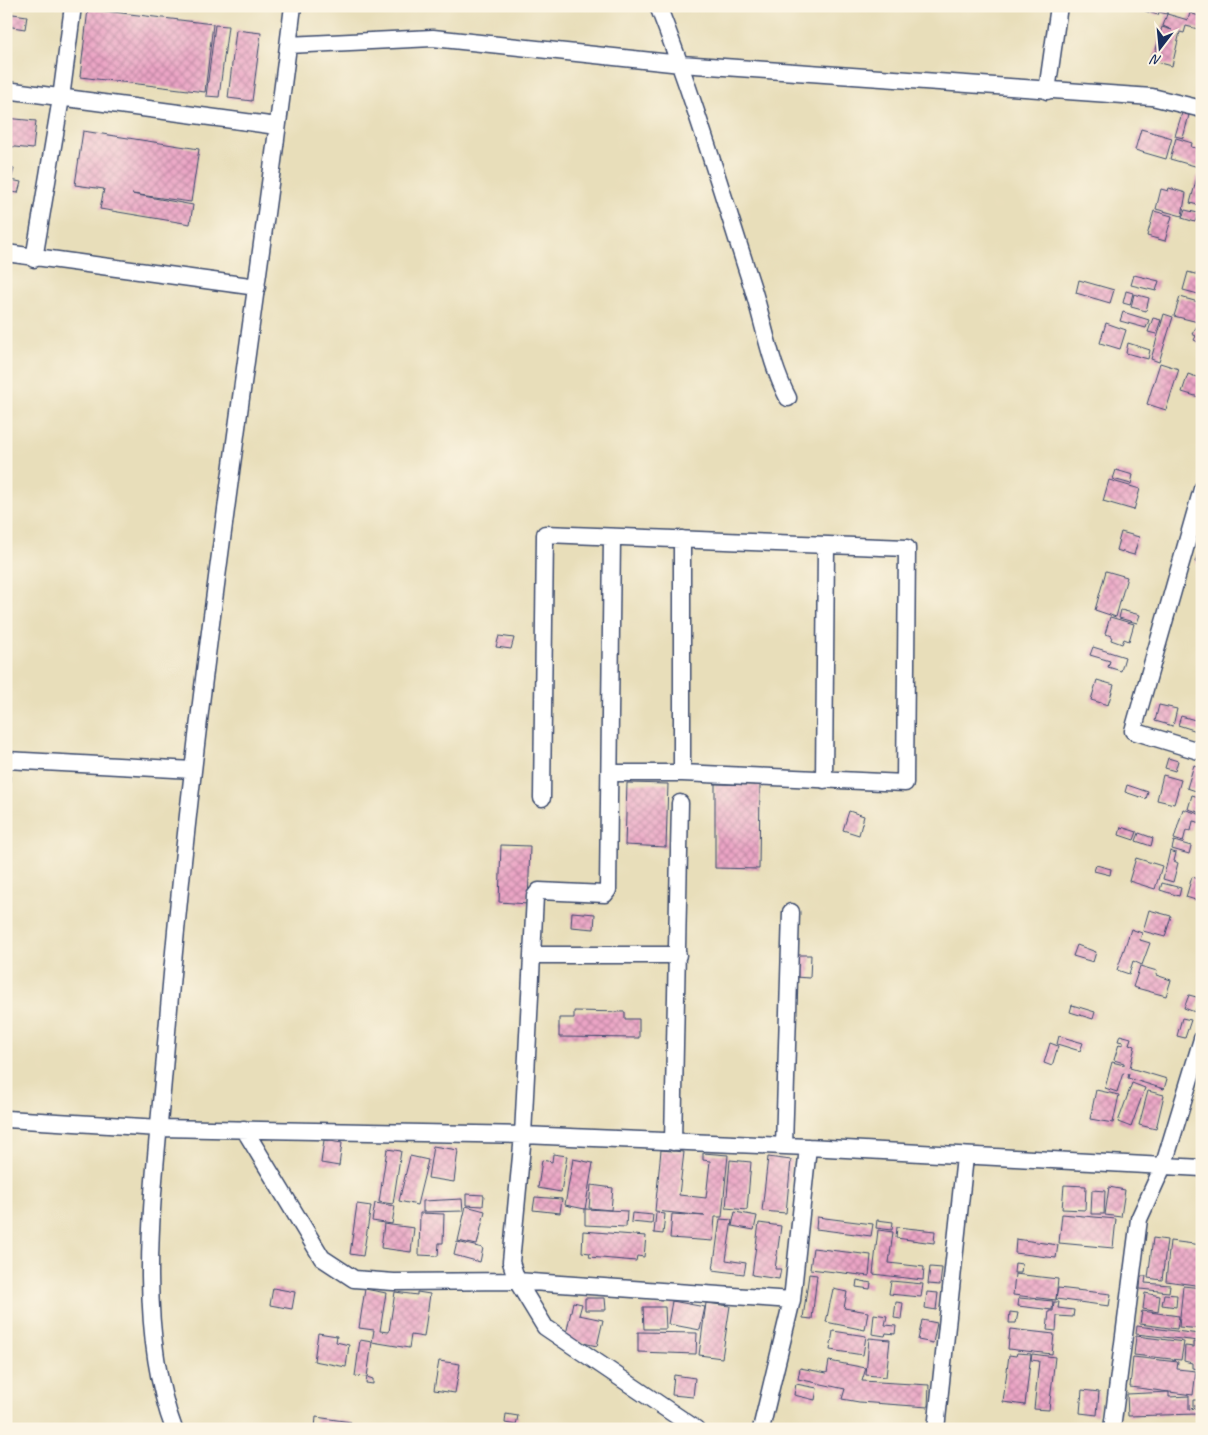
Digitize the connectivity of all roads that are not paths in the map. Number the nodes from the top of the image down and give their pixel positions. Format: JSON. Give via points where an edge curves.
{"nodes":[{"id":1,"x":73,"y":6,"type":"edge"},
{"id":2,"x":293,"y":6,"type":"edge"},
{"id":3,"x":658,"y":6,"type":"edge"},
{"id":4,"x":1059,"y":6,"type":"edge"},
{"id":5,"x":288,"y":45,"type":"junction"},
{"id":6,"x":681,"y":64,"type":"junction"},
{"id":7,"x":6,"y":90,"type":"edge"},
{"id":8,"x":1047,"y":91,"type":"junction"},
{"id":9,"x":61,"y":98,"type":"junction"},
{"id":10,"x":1202,"y":109,"type":"edge"},
{"id":11,"x":277,"y":126,"type":"junction"},
{"id":12,"x":6,"y":254,"type":"edge"},
{"id":13,"x":34,"y":259,"type":"junction"},
{"id":14,"x":257,"y":287,"type":"junction"},
{"id":15,"x":788,"y":398,"type":"dead end"},
{"id":16,"x":1202,"y":488,"type":"edge"},
{"id":17,"x":612,"y":538,"type":"junction"},
{"id":18,"x":682,"y":539,"type":"junction"},
{"id":19,"x":826,"y":546,"type":"junction"},
{"id":20,"x":1202,"y":752,"type":"edge"},
{"id":21,"x":6,"y":760,"type":"edge"},
{"id":22,"x":193,"y":770,"type":"junction"},
{"id":23,"x":611,"y":773,"type":"junction"},
{"id":24,"x":682,"y":773,"type":"junction"},
{"id":25,"x":824,"y":780,"type":"junction"},
{"id":26,"x":542,"y":798,"type":"dead end"},
{"id":27,"x":680,"y":803,"type":"dead end"},
{"id":28,"x":790,"y":912,"type":"dead end"},
{"id":29,"x":533,"y":955,"type":"junction"},
{"id":30,"x":678,"y":956,"type":"junction"},
{"id":31,"x":1202,"y":1039,"type":"edge"},
{"id":32,"x":6,"y":1119,"type":"edge"},
{"id":33,"x":160,"y":1128,"type":"junction"},
{"id":34,"x":244,"y":1130,"type":"junction"},
{"id":35,"x":523,"y":1136,"type":"junction"},
{"id":36,"x":672,"y":1142,"type":"junction"},
{"id":37,"x":784,"y":1146,"type":"junction"},
{"id":38,"x":808,"y":1147,"type":"junction"},
{"id":39,"x":965,"y":1157,"type":"junction"},
{"id":40,"x":1164,"y":1164,"type":"junction"},
{"id":41,"x":1202,"y":1168,"type":"edge"},
{"id":42,"x":517,"y":1281,"type":"junction"},
{"id":43,"x":792,"y":1300,"type":"junction"},
{"id":44,"x":174,"y":1429,"type":"edge"},
{"id":45,"x":696,"y":1429,"type":"edge"},
{"id":46,"x":761,"y":1429,"type":"edge"},
{"id":47,"x":936,"y":1429,"type":"edge"},
{"id":48,"x":1112,"y":1429,"type":"edge"}],
"edges":[{"from":1,"to":9,"type":"street"},
{"from":2,"to":5,"type":"street"},
{"from":3,"to":6,"type":"street"},
{"from":4,"to":8,"type":"street"},
{"from":5,"to":6,"type":"street","via":[[433,38]]},
{"from":5,"to":11,"type":"street"},
{"from":6,"to":8,"type":"street"},
{"from":6,"to":15,"type":"street"},
{"from":7,"to":9,"type":"street"},
{"from":8,"to":10,"type":"street","via":[[1152,97]]},
{"from":9,"to":11,"type":"street"},
{"from":9,"to":13,"type":"street"},
{"from":11,"to":14,"type":"street"},
{"from":12,"to":13,"type":"street"},
{"from":13,"to":14,"type":"street"},
{"from":14,"to":22,"type":"street"},
{"from":16,"to":20,"type":"street","via":[[1133,730]]},
{"from":17,"to":18,"type":"street"},
{"from":17,"to":23,"type":"street"},
{"from":17,"to":26,"type":"street","via":[[545,534]]},
{"from":18,"to":19,"type":"street"},
{"from":18,"to":24,"type":"street"},
{"from":19,"to":25,"type":"street"},
{"from":19,"to":25,"type":"street","via":[[907,548],[907,577],[905,783]]},
{"from":21,"to":22,"type":"street"},
{"from":22,"to":33,"type":"street","via":[[174,946]]},
{"from":23,"to":24,"type":"street"},
{"from":23,"to":29,"type":"street","via":[[608,890],[605,894],[538,891],[535,896]]},
{"from":24,"to":25,"type":"street"},
{"from":27,"to":30,"type":"street"},
{"from":28,"to":37,"type":"street"},
{"from":29,"to":30,"type":"street"},
{"from":29,"to":35,"type":"street"},
{"from":30,"to":36,"type":"street"},
{"from":31,"to":40,"type":"street"},
{"from":32,"to":33,"type":"street"},
{"from":33,"to":34,"type":"street"},
{"from":33,"to":44,"type":"street","via":[[150,1252],[154,1343],[166,1408]]},
{"from":34,"to":35,"type":"street"},
{"from":34,"to":42,"type":"street","via":[[322,1258],[354,1279],[394,1282]]},
{"from":35,"to":36,"type":"street"},
{"from":35,"to":42,"type":"street","via":[[511,1262]]},
{"from":36,"to":37,"type":"street"},
{"from":37,"to":38,"type":"street"},
{"from":38,"to":39,"type":"street"},
{"from":38,"to":43,"type":"street"},
{"from":39,"to":40,"type":"street"},
{"from":39,"to":47,"type":"street"},
{"from":40,"to":41,"type":"street"},
{"from":40,"to":48,"type":"street","via":[[1139,1219]]},
{"from":42,"to":43,"type":"street"},
{"from":42,"to":45,"type":"street","via":[[545,1327]]},
{"from":43,"to":46,"type":"street"}]}
